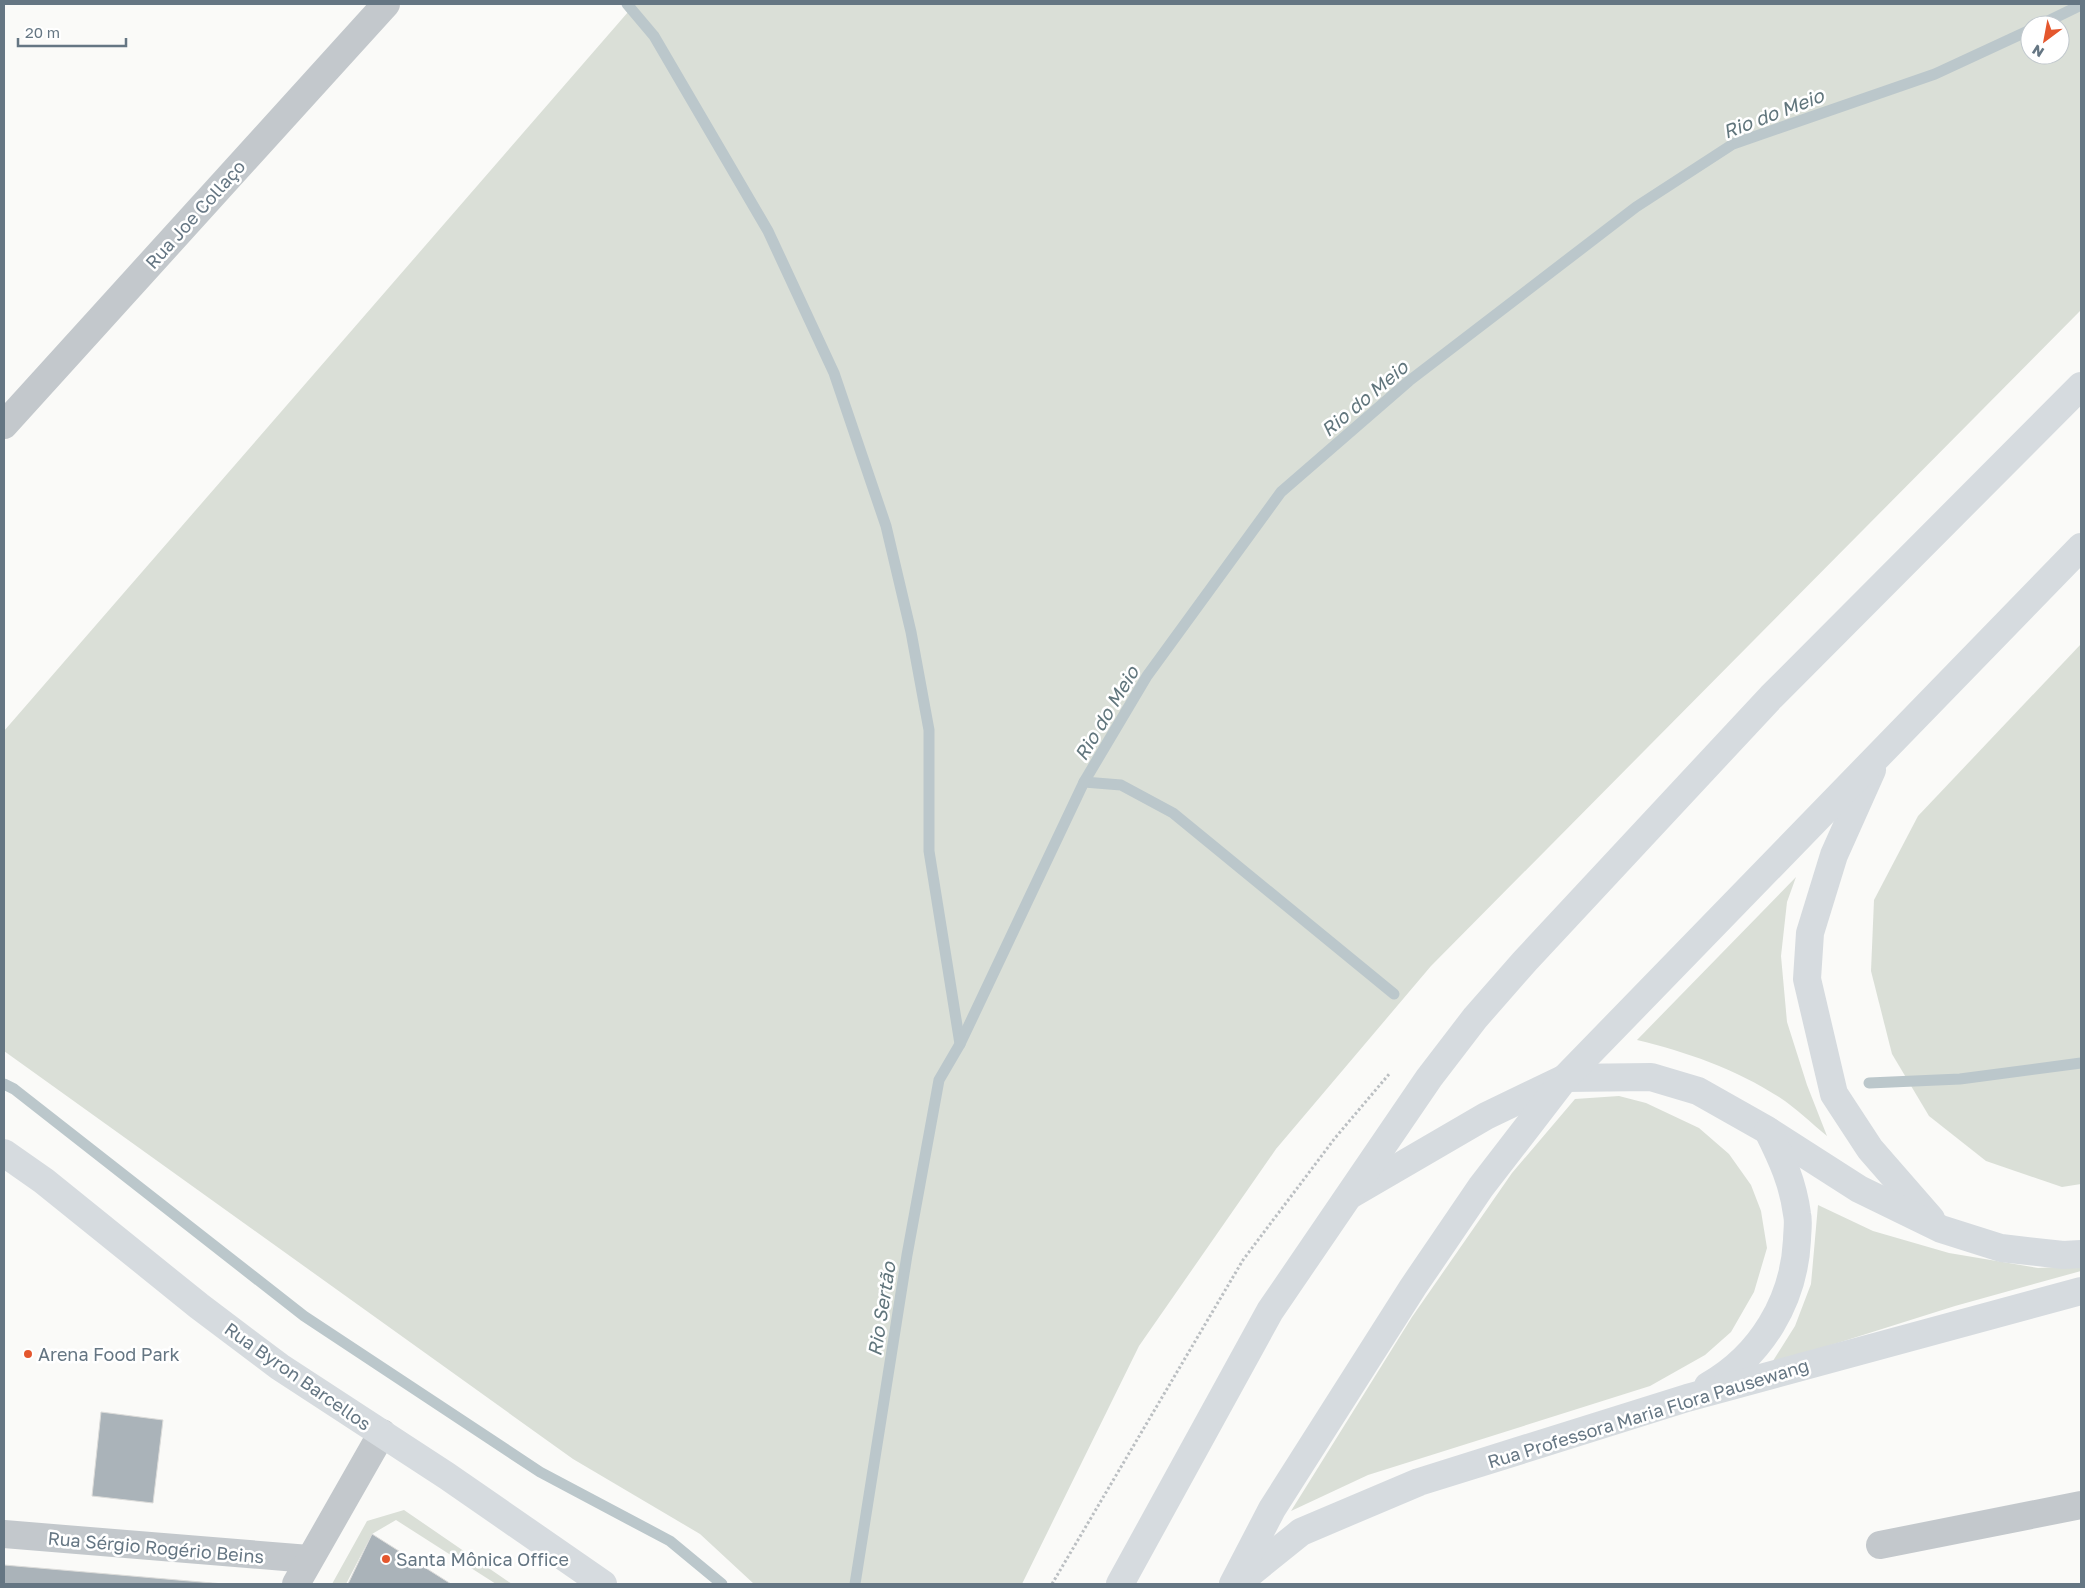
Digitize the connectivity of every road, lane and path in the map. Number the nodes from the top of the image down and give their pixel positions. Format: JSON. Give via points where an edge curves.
{"nodes":[{"id":1,"x":386,"y":4,"type":"edge"},
{"id":2,"x":2081,"y":386,"type":"edge"},
{"id":3,"x":4,"y":425,"type":"edge"},
{"id":4,"x":2081,"y":547,"type":"edge"},
{"id":5,"x":1879,"y":754,"type":"junction"},
{"id":6,"x":1565,"y":1078,"type":"junction"},
{"id":7,"x":1768,"y":1130,"type":"junction"},
{"id":8,"x":4,"y":1153,"type":"edge"},
{"id":9,"x":1345,"y":1198,"type":"junction"},
{"id":10,"x":1940,"y":1229,"type":"junction"},
{"id":11,"x":2081,"y":1254,"type":"edge"},
{"id":12,"x":2081,"y":1292,"type":"edge"},
{"id":13,"x":1687,"y":1398,"type":"junction"},
{"id":14,"x":382,"y":1433,"type":"junction"},
{"id":15,"x":2081,"y":1506,"type":"edge"},
{"id":16,"x":4,"y":1534,"type":"edge"},
{"id":17,"x":1880,"y":1545,"type":"dead end"},
{"id":18,"x":309,"y":1559,"type":"junction"},
{"id":19,"x":296,"y":1584,"type":"edge"},
{"id":20,"x":603,"y":1584,"type":"edge"},
{"id":21,"x":1120,"y":1584,"type":"edge"},
{"id":22,"x":1233,"y":1584,"type":"edge"},
{"id":23,"x":1237,"y":1584,"type":"edge"}],
"edges":[{"from":1,"to":3,"type":"street","name":"Rua Joe Collaço"},
{"from":2,"to":9,"type":"main road","via":[[1771,697],[1526,960],[1475,1018]]},
{"from":4,"to":5,"type":"main road"},
{"from":5,"to":6,"type":"main road"},
{"from":5,"to":10,"type":"main road","via":[[1834,855],[1810,933],[1807,979],[1834,1094],[1870,1149]]},
{"from":6,"to":7,"type":"main road","via":[[1651,1077],[1698,1091]]},
{"from":6,"to":9,"type":"main road","via":[[1486,1116]]},
{"from":6,"to":22,"type":"main road","via":[[1481,1187],[1413,1287],[1272,1509]]},
{"from":7,"to":10,"type":"main road","via":[[1859,1189]]},
{"from":7,"to":13,"type":"main road","via":[[1788,1171],[1798,1215],[1796,1261],[1783,1305],[1760,1344],[1726,1376]]},
{"from":8,"to":14,"type":"main road","name":"Rua Byron Barcellos","via":[[280,1367]]},
{"from":9,"to":21,"type":"main road","via":[[1270,1311]]},
{"from":10,"to":11,"type":"main road","via":[[2001,1248],[2063,1256]]},
{"from":12,"to":13,"type":"main road","name":"Rua Professora Maria Flora Pausewang"},
{"from":13,"to":23,"type":"main road","name":"Rua Professora Maria Flora Pausewang","via":[[1419,1482],[1357,1507],[1301,1532]]},
{"from":14,"to":18,"type":"street"},
{"from":14,"to":20,"type":"main road","name":"Rua Byron Barcellos"},
{"from":15,"to":17,"type":"street"},
{"from":16,"to":18,"type":"street","name":"Rua Sérgio Rogério Beins"},
{"from":18,"to":19,"type":"street"}]}
